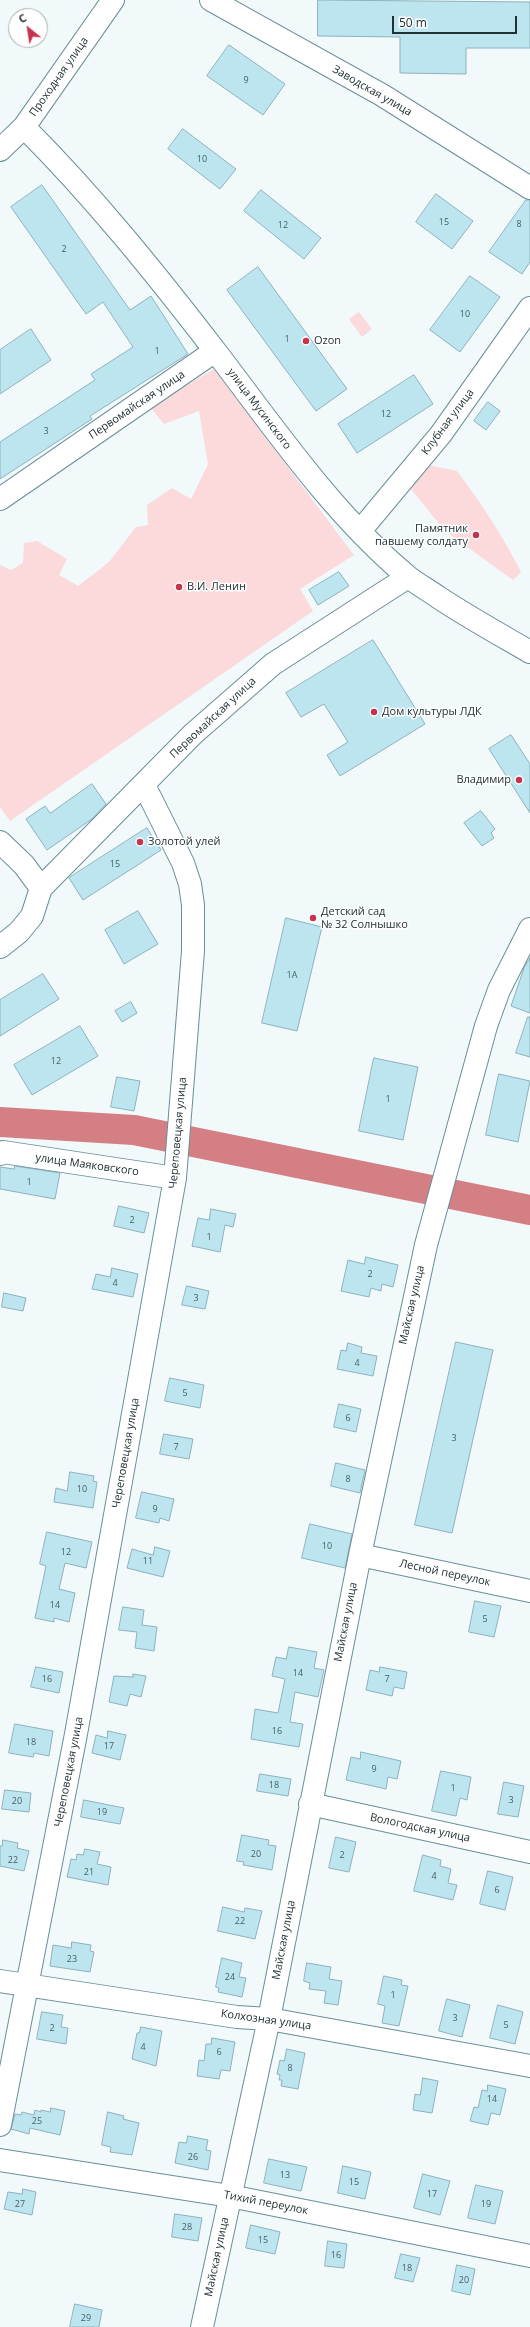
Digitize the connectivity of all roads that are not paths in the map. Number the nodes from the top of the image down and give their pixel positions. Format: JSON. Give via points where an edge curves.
{"nodes":[{"id":1,"x":113,"y":0,"type":"edge"},
{"id":2,"x":211,"y":0,"type":"edge"},
{"id":3,"x":24,"y":127,"type":"junction"},
{"id":4,"x":0,"y":150,"type":"edge"},
{"id":5,"x":530,"y":188,"type":"edge"},
{"id":6,"x":530,"y":308,"type":"edge"},
{"id":7,"x":215,"y":351,"type":"junction"},
{"id":8,"x":0,"y":499,"type":"edge"},
{"id":9,"x":360,"y":531,"type":"junction"},
{"id":10,"x":408,"y":577,"type":"junction"},
{"id":11,"x":530,"y":652,"type":"edge"},
{"id":12,"x":144,"y":784,"type":"junction"},
{"id":13,"x":0,"y":842,"type":"edge"},
{"id":14,"x":41,"y":888,"type":"junction"},
{"id":15,"x":530,"y":929,"type":"edge"},
{"id":16,"x":0,"y":947,"type":"edge"},
{"id":17,"x":0,"y":1154,"type":"edge"},
{"id":18,"x":175,"y":1178,"type":"junction"},
{"id":19,"x":360,"y":1555,"type":"junction"},
{"id":20,"x":530,"y":1591,"type":"edge"},
{"id":21,"x":310,"y":1804,"type":"junction"},
{"id":22,"x":530,"y":1852,"type":"edge"},
{"id":23,"x":0,"y":1981,"type":"edge"},
{"id":24,"x":27,"y":1986,"type":"junction"},
{"id":25,"x":269,"y":2018,"type":"junction"},
{"id":26,"x":530,"y":2066,"type":"edge"},
{"id":27,"x":0,"y":2125,"type":"edge"},
{"id":28,"x":0,"y":2160,"type":"edge"},
{"id":29,"x":230,"y":2196,"type":"junction"},
{"id":30,"x":530,"y":2256,"type":"edge"},
{"id":31,"x":202,"y":2327,"type":"edge"}],
"edges":[{"from":1,"to":3,"type":"street","name":"Проходная улица"},
{"from":2,"to":5,"type":"street","name":"Заводская улица","via":[[382,95]]},
{"from":3,"to":4,"type":"street","name":"Проходная улица"},
{"from":3,"to":7,"type":"street","name":"улица Мусинского","via":[[106,216]]},
{"from":6,"to":9,"type":"street","name":"Клубная улица","via":[[441,434]]},
{"from":7,"to":8,"type":"street","name":"Первомайская улица"},
{"from":7,"to":9,"type":"street","name":"улица Мусинского","via":[[287,446]]},
{"from":9,"to":10,"type":"street","name":"улица Мусинского"},
{"from":10,"to":11,"type":"street","name":"улица Мусинского","via":[[477,622]]},
{"from":10,"to":12,"type":"street","name":"Первомайская улица","via":[[273,664],[193,734]]},
{"from":12,"to":14,"type":"street","name":"Первомайская улица"},
{"from":12,"to":18,"type":"street","name":"Череповецкая улица","via":[[183,863],[193,905],[192,951]]},
{"from":13,"to":14,"type":"street","via":[[24,865]]},
{"from":14,"to":16,"type":"street","name":"Первомайская улица","via":[[32,916],[20,932]]},
{"from":15,"to":19,"type":"street","name":"Майская улица","via":[[499,990],[486,1026],[452,1147],[404,1340]]},
{"from":17,"to":18,"type":"street","name":"улица Маяковского","via":[[3,1152]]},
{"from":18,"to":24,"type":"street","name":"Череповецкая улица","via":[[78,1726]]},
{"from":19,"to":20,"type":"street","name":"Лесной переулок"},
{"from":19,"to":21,"type":"street","name":"Майская улица"},
{"from":21,"to":22,"type":"street","name":"Вологодская улица"},
{"from":21,"to":25,"type":"street","name":"Майская улица"},
{"from":23,"to":24,"type":"street","name":"Колхозная улица"},
{"from":24,"to":25,"type":"street","name":"Колхозная улица","via":[[237,2017]]},
{"from":24,"to":27,"type":"street","name":"Череповецкая улица"},
{"from":25,"to":26,"type":"street","name":"Колхозная улица"},
{"from":25,"to":29,"type":"street","name":"Майская улица"},
{"from":28,"to":29,"type":"street","name":"Тихий переулок"},
{"from":29,"to":30,"type":"street","name":"Тихий переулок"},
{"from":29,"to":31,"type":"street","name":"Майская улица"}]}
